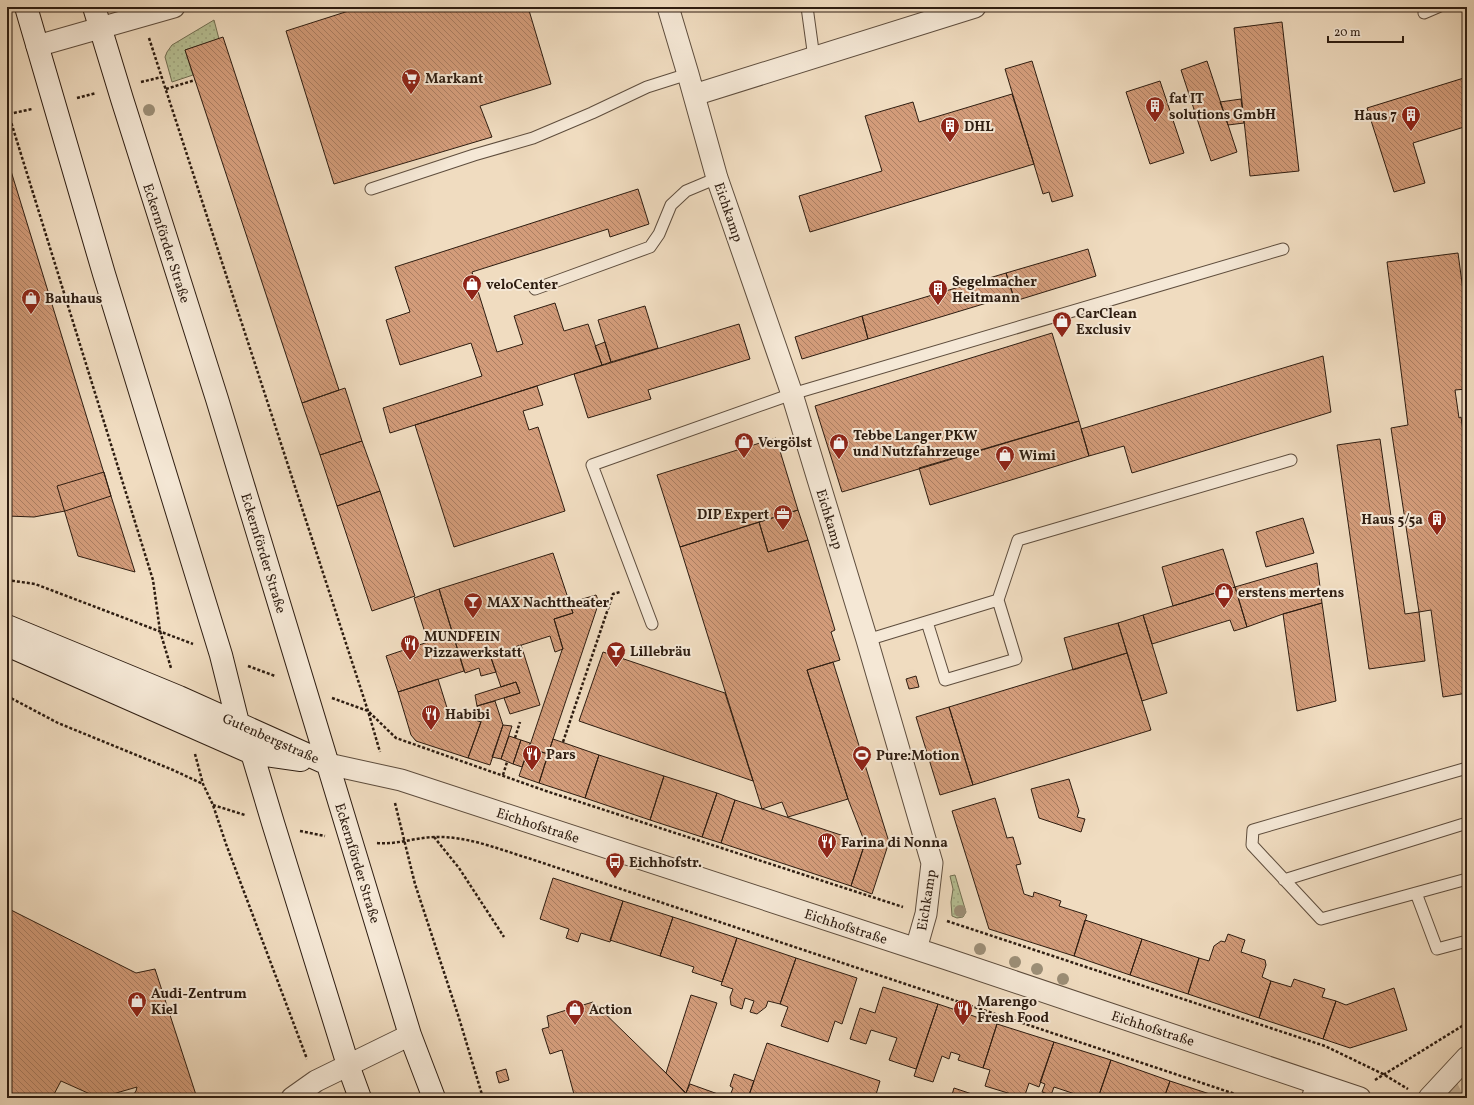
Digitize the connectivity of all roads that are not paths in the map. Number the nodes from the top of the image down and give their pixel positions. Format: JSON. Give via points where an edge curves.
{"nodes":[{"id":1,"x":26,"y":7,"type":"edge"},
{"id":2,"x":94,"y":7,"type":"edge"},
{"id":3,"x":174,"y":7,"type":"edge"},
{"id":4,"x":668,"y":7,"type":"edge"},
{"id":5,"x":807,"y":7,"type":"edge"},
{"id":6,"x":976,"y":7,"type":"edge"},
{"id":7,"x":1438,"y":7,"type":"edge"},
{"id":8,"x":1424,"y":12,"type":"dead end"},
{"id":9,"x":101,"y":28,"type":"junction"},
{"id":10,"x":37,"y":46,"type":"junction"},
{"id":11,"x":814,"y":58,"type":"junction"},
{"id":12,"x":688,"y":74,"type":"junction"},
{"id":13,"x":694,"y":95,"type":"junction"},
{"id":14,"x":717,"y":178,"type":"junction"},
{"id":15,"x":371,"y":189,"type":"dead end"},
{"id":16,"x":1283,"y":250,"type":"dead end"},
{"id":17,"x":536,"y":289,"type":"dead end"},
{"id":18,"x":792,"y":394,"type":"junction"},
{"id":19,"x":1291,"y":460,"type":"dead end"},
{"id":20,"x":998,"y":600,"type":"junction"},
{"id":21,"x":926,"y":622,"type":"junction"},
{"id":22,"x":652,"y":624,"type":"dead end"},
{"id":23,"x":7,"y":626,"type":"edge"},
{"id":24,"x":867,"y":640,"type":"junction"},
{"id":25,"x":7,"y":645,"type":"edge"},
{"id":26,"x":238,"y":723,"type":"junction"},
{"id":27,"x":252,"y":752,"type":"junction"},
{"id":28,"x":328,"y":764,"type":"junction"},
{"id":29,"x":1467,"y":768,"type":"edge"},
{"id":30,"x":1467,"y":823,"type":"edge"},
{"id":31,"x":1467,"y":879,"type":"edge"},
{"id":32,"x":1284,"y":880,"type":"junction"},
{"id":33,"x":1416,"y":893,"type":"junction"},
{"id":34,"x":1467,"y":941,"type":"edge"},
{"id":35,"x":916,"y":949,"type":"junction"},
{"id":36,"x":410,"y":1035,"type":"junction"},
{"id":37,"x":1467,"y":1057,"type":"edge"},
{"id":38,"x":348,"y":1066,"type":"junction"},
{"id":39,"x":1310,"y":1090,"type":"edge"},
{"id":40,"x":1357,"y":1097,"type":"edge"},
{"id":41,"x":292,"y":1098,"type":"edge"},
{"id":42,"x":360,"y":1098,"type":"edge"},
{"id":43,"x":434,"y":1098,"type":"edge"},
{"id":44,"x":1429,"y":1098,"type":"edge"}],
"edges":[{"from":1,"to":10,"type":"main road"},
{"from":2,"to":9,"type":"main road","name":"Eckernförder Straße"},
{"from":3,"to":9,"type":"street"},
{"from":4,"to":12,"type":"street","name":"Eichkamp"},
{"from":5,"to":11,"type":"lane"},
{"from":6,"to":11,"type":"street"},
{"from":7,"to":8,"type":"lane"},
{"from":9,"to":10,"type":"street"},
{"from":9,"to":28,"type":"main road","name":"Eckernförder Straße"},
{"from":10,"to":26,"type":"main road","via":[[106,282],[221,655]]},
{"from":11,"to":13,"type":"street"},
{"from":12,"to":13,"type":"street","name":"Eichkamp"},
{"from":12,"to":15,"type":"lane","via":[[647,87],[592,114],[533,138]]},
{"from":13,"to":14,"type":"street","name":"Eichkamp"},
{"from":14,"to":17,"type":"lane","via":[[686,191],[671,205],[660,234],[650,247]]},
{"from":14,"to":18,"type":"street","name":"Eichkamp"},
{"from":16,"to":18,"type":"lane"},
{"from":18,"to":22,"type":"lane","via":[[592,465]]},
{"from":18,"to":24,"type":"street","name":"Eichkamp"},
{"from":19,"to":20,"type":"lane","via":[[1018,540]]},
{"from":20,"to":21,"type":"lane"},
{"from":20,"to":21,"type":"lane","via":[[1016,659],[945,680]]},
{"from":21,"to":24,"type":"lane"},
{"from":23,"to":26,"type":"main road","name":"Gutenbergstraße"},
{"from":24,"to":35,"type":"street","name":"Eichkamp","via":[[932,863],[926,914]]},
{"from":25,"to":27,"type":"main road","name":"Gutenbergstraße"},
{"from":26,"to":27,"type":"main road"},
{"from":26,"to":28,"type":"main road","name":"Gutenbergstraße"},
{"from":27,"to":28,"type":"main road","name":"Gutenbergstraße"},
{"from":27,"to":38,"type":"main road"},
{"from":28,"to":35,"type":"street","name":"Eichhofstraße","via":[[401,780]]},
{"from":28,"to":36,"type":"main road","name":"Eckernförder Straße"},
{"from":29,"to":32,"type":"lane","via":[[1252,830],[1252,845]]},
{"from":30,"to":32,"type":"lane"},
{"from":31,"to":33,"type":"lane"},
{"from":32,"to":33,"type":"lane","via":[[1321,919]]},
{"from":33,"to":34,"type":"lane","via":[[1437,949]]},
{"from":35,"to":39,"type":"street","name":"Eichhofstraße"},
{"from":36,"to":38,"type":"street"},
{"from":36,"to":43,"type":"main road","name":"Eckernförder Straße"},
{"from":37,"to":44,"type":"street"},
{"from":38,"to":41,"type":"street","via":[[316,1081]]},
{"from":38,"to":42,"type":"main road"},
{"from":39,"to":40,"type":"street","name":"Eichhofstraße"}]}
